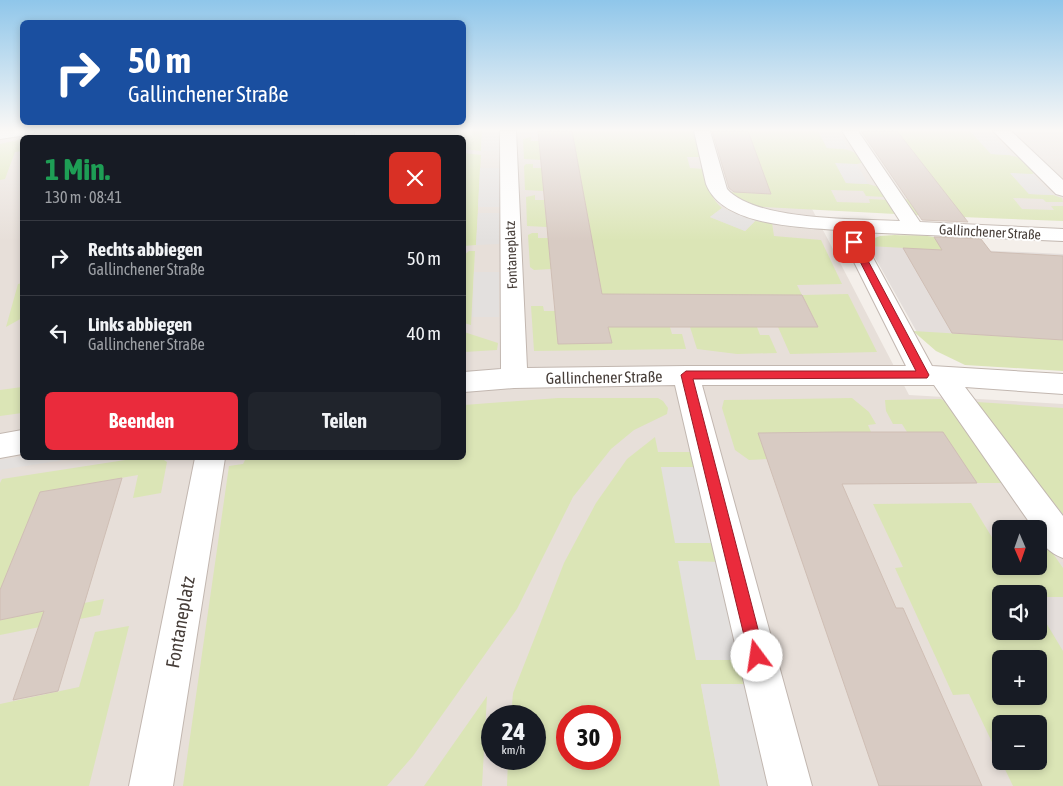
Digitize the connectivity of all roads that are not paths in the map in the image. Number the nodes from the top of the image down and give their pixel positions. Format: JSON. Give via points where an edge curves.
{"nodes":[{"id":1,"x":509,"y":168,"type":"edge"},
{"id":2,"x":712,"y":168,"type":"edge"},
{"id":3,"x":874,"y":168,"type":"edge"},
{"id":4,"x":1039,"y":168,"type":"edge"},
{"id":5,"x":1063,"y":190,"type":"edge"},
{"id":6,"x":845,"y":225,"type":"junction"},
{"id":7,"x":914,"y":228,"type":"junction"},
{"id":8,"x":1063,"y":235,"type":"edge"},
{"id":9,"x":686,"y":375,"type":"junction"},
{"id":10,"x":933,"y":375,"type":"junction"},
{"id":11,"x":514,"y":378,"type":"junction"},
{"id":12,"x":466,"y":382,"type":"edge"},
{"id":13,"x":1063,"y":384,"type":"edge"},
{"id":14,"x":20,"y":442,"type":"edge"},
{"id":15,"x":0,"y":446,"type":"edge"},
{"id":16,"x":210,"y":460,"type":"edge"},
{"id":17,"x":1061,"y":538,"type":"edge"},
{"id":18,"x":151,"y":786,"type":"edge"},
{"id":19,"x":790,"y":786,"type":"edge"}],
"edges":[{"from":1,"to":11,"type":"street","name":"Fontaneplatz"},
{"from":2,"to":6,"type":"street","name":"Gallinchener Straße","via":[[719,193],[739,208],[775,218]]},
{"from":3,"to":7,"type":"street"},
{"from":4,"to":5,"type":"street"},
{"from":6,"to":7,"type":"street","name":"Gallinchener Straße"},
{"from":6,"to":10,"type":"street"},
{"from":7,"to":8,"type":"street","name":"Gallinchener Straße"},
{"from":9,"to":10,"type":"street","name":"Gallinchener Straße"},
{"from":9,"to":11,"type":"street","name":"Gallinchener Straße"},
{"from":9,"to":19,"type":"street"},
{"from":10,"to":13,"type":"street","name":"Gallinchener Straße"},
{"from":10,"to":17,"type":"street"},
{"from":11,"to":12,"type":"street","name":"Gallinchener Straße"},
{"from":14,"to":15,"type":"street"},
{"from":16,"to":18,"type":"street","name":"Fontaneplatz"}]}
